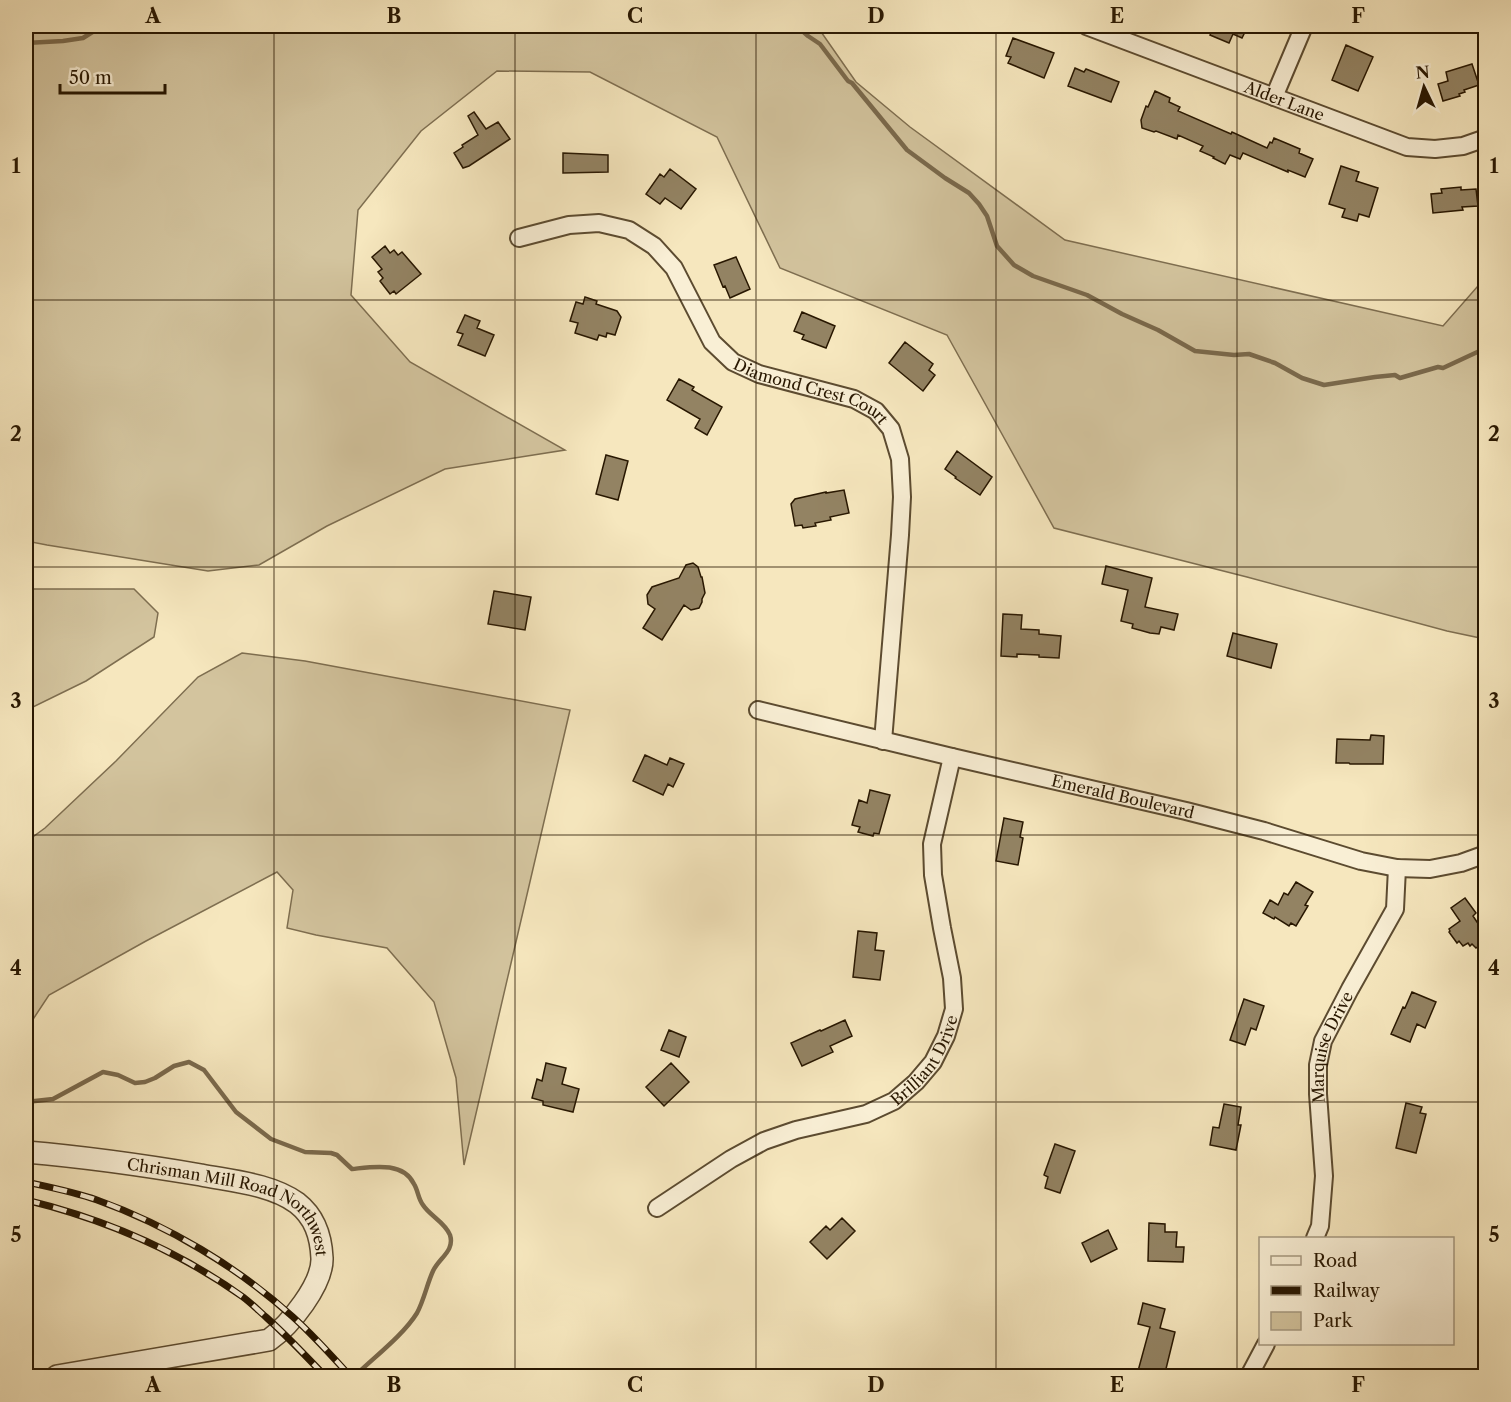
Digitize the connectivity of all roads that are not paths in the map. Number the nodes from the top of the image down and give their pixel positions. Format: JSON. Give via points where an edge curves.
{"nodes":[{"id":1,"x":1086,"y":26,"type":"edge"},
{"id":2,"x":1304,"y":26,"type":"edge"},
{"id":3,"x":1274,"y":97,"type":"junction"},
{"id":4,"x":1485,"y":138,"type":"edge"},
{"id":5,"x":519,"y":238,"type":"dead end"},
{"id":6,"x":758,"y":710,"type":"dead end"},
{"id":7,"x":884,"y":741,"type":"junction"},
{"id":8,"x":951,"y":757,"type":"junction"},
{"id":9,"x":1485,"y":854,"type":"edge"},
{"id":10,"x":1397,"y":868,"type":"junction"},
{"id":11,"x":26,"y":1152,"type":"edge"},
{"id":12,"x":657,"y":1208,"type":"dead end"},
{"id":13,"x":1316,"y":1237,"type":"edge"},
{"id":14,"x":1265,"y":1345,"type":"edge"},
{"id":15,"x":57,"y":1377,"type":"edge"},
{"id":16,"x":1249,"y":1377,"type":"edge"}],
"edges":[{"from":1,"to":3,"type":"street","name":"Alder Lane"},
{"from":2,"to":3,"type":"street"},
{"from":3,"to":4,"type":"street","name":"Alder Lane","via":[[1407,147],[1463,146]]},
{"from":5,"to":7,"type":"street","name":"Diamond Crest Court","via":[[569,225],[599,223],[629,230],[654,246],[674,268],[712,342],[733,362],[759,374],[854,399],[876,411],[891,429],[900,459],[902,497]]},
{"from":6,"to":7,"type":"street","name":"Emerald Boulevard"},
{"from":7,"to":8,"type":"street","name":"Emerald Boulevard"},
{"from":8,"to":10,"type":"street","name":"Emerald Boulevard","via":[[1186,811]]},
{"from":8,"to":12,"type":"street","name":"Brilliant Drive","via":[[932,844],[933,875],[954,1009],[933,1062],[894,1101],[866,1114],[764,1141]]},
{"from":9,"to":10,"type":"street","name":"Emerald Boulevard","via":[[1430,869]]},
{"from":10,"to":13,"type":"street","name":"Marquise Drive","via":[[1395,909],[1323,1041],[1318,1094],[1324,1176]]},
{"from":11,"to":15,"type":"street","name":"Chrisman Mill Road Northwest","via":[[250,1184],[296,1202],[317,1227],[321,1243],[322,1264],[315,1286],[270,1340]]},
{"from":14,"to":16,"type":"street"}]}
